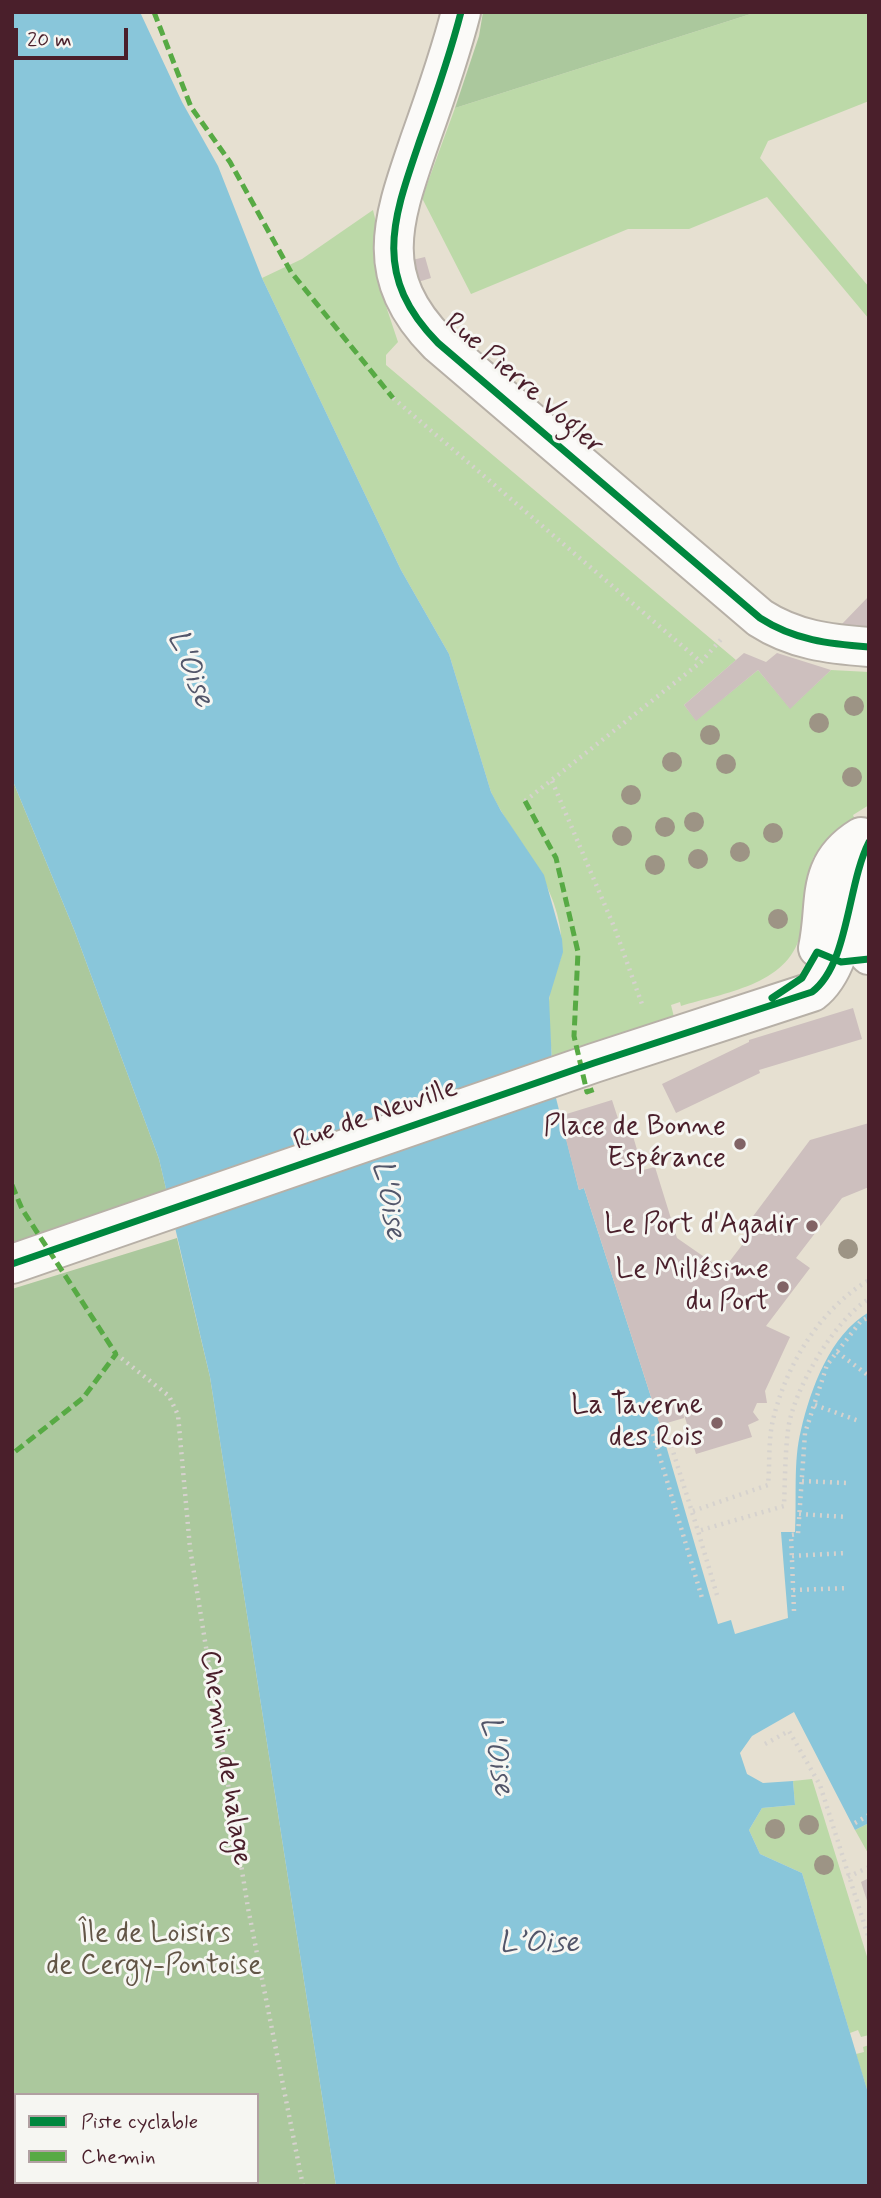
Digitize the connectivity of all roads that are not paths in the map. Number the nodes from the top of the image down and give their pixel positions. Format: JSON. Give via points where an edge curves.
{"nodes":[{"id":1,"x":461,"y":12,"type":"edge"},
{"id":2,"x":869,"y":647,"type":"edge"},
{"id":3,"x":869,"y":832,"type":"edge"},
{"id":4,"x":869,"y":842,"type":"edge"},
{"id":5,"x":846,"y":911,"type":"junction"},
{"id":6,"x":869,"y":955,"type":"edge"},
{"id":7,"x":754,"y":1009,"type":"junction"},
{"id":8,"x":15,"y":1263,"type":"edge"}],
"edges":[{"from":1,"to":2,"type":"street","name":"Rue Pierre Vogler","via":[[397,205],[394,257],[397,280],[409,307],[438,343],[760,618],[788,634]]},
{"from":3,"to":7,"type":"street","name":"Rue de Neuville","via":[[843,851],[825,880],[820,936],[809,968],[795,984]]},
{"from":4,"to":5,"type":"street","name":"Rue de Neuville"},
{"from":5,"to":6,"type":"street"},
{"from":5,"to":7,"type":"street","name":"Rue de Neuville","via":[[834,960],[822,983],[801,996]]},
{"from":7,"to":8,"type":"street","name":"Rue de Neuville"}]}
